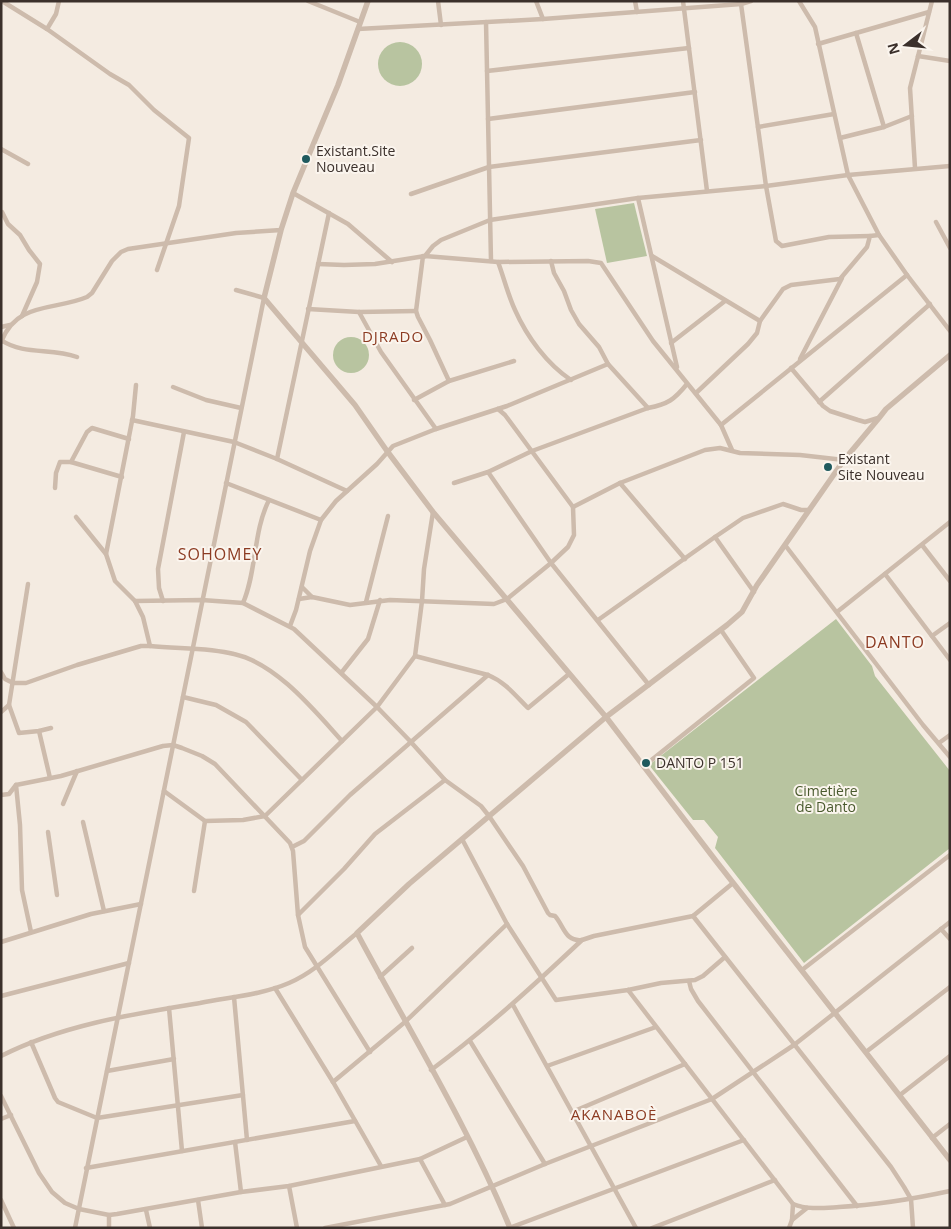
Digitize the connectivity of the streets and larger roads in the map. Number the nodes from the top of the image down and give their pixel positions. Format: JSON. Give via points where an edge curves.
{"nodes":[{"id":1,"x":2,"y":1,"type":"edge"},
{"id":2,"x":59,"y":1,"type":"edge"},
{"id":3,"x":308,"y":1,"type":"edge"},
{"id":4,"x":368,"y":1,"type":"edge"},
{"id":5,"x":438,"y":1,"type":"edge"},
{"id":6,"x":536,"y":1,"type":"edge"},
{"id":7,"x":635,"y":1,"type":"edge"},
{"id":8,"x":683,"y":1,"type":"edge"},
{"id":9,"x":751,"y":1,"type":"edge"},
{"id":10,"x":799,"y":1,"type":"edge"},
{"id":11,"x":932,"y":1,"type":"edge"},
{"id":12,"x":316,"y":3,"type":"edge"},
{"id":13,"x":741,"y":4,"type":"junction"},
{"id":14,"x":684,"y":8,"type":"junction"},
{"id":15,"x":637,"y":12,"type":"junction"},
{"id":16,"x":929,"y":12,"type":"junction"},
{"id":17,"x":543,"y":19,"type":"junction"},
{"id":18,"x":360,"y":22,"type":"junction"},
{"id":19,"x":486,"y":22,"type":"junction"},
{"id":20,"x":441,"y":24,"type":"junction"},
{"id":21,"x":358,"y":29,"type":"junction"},
{"id":22,"x":47,"y":30,"type":"junction"},
{"id":23,"x":856,"y":33,"type":"junction"},
{"id":24,"x":818,"y":44,"type":"junction"},
{"id":25,"x":689,"y":48,"type":"junction"},
{"id":26,"x":918,"y":56,"type":"junction"},
{"id":27,"x":950,"y":61,"type":"edge"},
{"id":28,"x":487,"y":71,"type":"junction"},
{"id":29,"x":695,"y":92,"type":"junction"},
{"id":30,"x":834,"y":114,"type":"junction"},
{"id":31,"x":912,"y":116,"type":"junction"},
{"id":32,"x":488,"y":119,"type":"junction"},
{"id":33,"x":758,"y":127,"type":"junction"},
{"id":34,"x":884,"y":127,"type":"junction"},
{"id":35,"x":840,"y":138,"type":"junction"},
{"id":36,"x":701,"y":140,"type":"junction"},
{"id":37,"x":1,"y":150,"type":"edge"},
{"id":38,"x":28,"y":164,"type":"dead end"},
{"id":39,"x":950,"y":166,"type":"edge"},
{"id":40,"x":489,"y":167,"type":"junction"},
{"id":41,"x":916,"y":168,"type":"junction"},
{"id":42,"x":848,"y":175,"type":"junction"},
{"id":43,"x":766,"y":186,"type":"junction"},
{"id":44,"x":707,"y":191,"type":"junction"},
{"id":45,"x":293,"y":193,"type":"junction"},
{"id":46,"x":411,"y":194,"type":"dead end"},
{"id":47,"x":638,"y":198,"type":"junction"},
{"id":48,"x":2,"y":212,"type":"edge"},
{"id":49,"x":329,"y":213,"type":"junction"},
{"id":50,"x":490,"y":220,"type":"junction"},
{"id":51,"x":936,"y":222,"type":"dead end"},
{"id":52,"x":280,"y":230,"type":"junction"},
{"id":53,"x":879,"y":235,"type":"junction"},
{"id":54,"x":870,"y":236,"type":"junction"},
{"id":55,"x":166,"y":244,"type":"junction"},
{"id":56,"x":949,"y":245,"type":"edge"},
{"id":57,"x":424,"y":256,"type":"junction"},
{"id":58,"x":652,"y":256,"type":"junction"},
{"id":59,"x":491,"y":261,"type":"junction"},
{"id":60,"x":550,"y":261,"type":"junction"},
{"id":61,"x":392,"y":262,"type":"junction"},
{"id":62,"x":498,"y":262,"type":"junction"},
{"id":63,"x":318,"y":264,"type":"junction"},
{"id":64,"x":158,"y":270,"type":"dead end"},
{"id":65,"x":907,"y":274,"type":"junction"},
{"id":66,"x":842,"y":278,"type":"junction"},
{"id":67,"x":236,"y":290,"type":"dead end"},
{"id":68,"x":264,"y":298,"type":"junction"},
{"id":69,"x":726,"y":300,"type":"junction"},
{"id":70,"x":930,"y":304,"type":"junction"},
{"id":71,"x":308,"y":309,"type":"junction"},
{"id":72,"x":416,"y":310,"type":"junction"},
{"id":73,"x":359,"y":312,"type":"junction"},
{"id":74,"x":22,"y":316,"type":"junction"},
{"id":75,"x":760,"y":321,"type":"junction"},
{"id":76,"x":11,"y":325,"type":"junction"},
{"id":77,"x":1,"y":327,"type":"edge"},
{"id":78,"x":950,"y":331,"type":"edge"},
{"id":79,"x":301,"y":340,"type":"junction"},
{"id":80,"x":1,"y":341,"type":"edge"},
{"id":81,"x":671,"y":344,"type":"junction"},
{"id":82,"x":950,"y":355,"type":"edge"},
{"id":83,"x":77,"y":357,"type":"dead end"},
{"id":84,"x":514,"y":361,"type":"dead end"},
{"id":85,"x":798,"y":363,"type":"junction"},
{"id":86,"x":608,"y":364,"type":"junction"},
{"id":87,"x":791,"y":368,"type":"junction"},
{"id":88,"x":677,"y":369,"type":"junction"},
{"id":89,"x":562,"y":373,"type":"junction"},
{"id":90,"x":571,"y":380,"type":"junction"},
{"id":91,"x":448,"y":381,"type":"junction"},
{"id":92,"x":562,"y":384,"type":"junction"},
{"id":93,"x":687,"y":384,"type":"junction"},
{"id":94,"x":136,"y":385,"type":"dead end"},
{"id":95,"x":173,"y":388,"type":"dead end"},
{"id":96,"x":696,"y":393,"type":"junction"},
{"id":97,"x":414,"y":400,"type":"junction"},
{"id":98,"x":819,"y":402,"type":"junction"},
{"id":99,"x":507,"y":406,"type":"junction"},
{"id":100,"x":242,"y":408,"type":"junction"},
{"id":101,"x":648,"y":408,"type":"junction"},
{"id":102,"x":498,"y":409,"type":"junction"},
{"id":103,"x":505,"y":415,"type":"junction"},
{"id":104,"x":879,"y":418,"type":"junction"},
{"id":105,"x":132,"y":420,"type":"junction"},
{"id":106,"x":721,"y":425,"type":"junction"},
{"id":107,"x":436,"y":428,"type":"junction"},
{"id":108,"x":184,"y":432,"type":"junction"},
{"id":109,"x":129,"y":439,"type":"junction"},
{"id":110,"x":234,"y":442,"type":"junction"},
{"id":111,"x":732,"y":450,"type":"junction"},
{"id":112,"x":387,"y":451,"type":"junction"},
{"id":113,"x":532,"y":452,"type":"junction"},
{"id":114,"x":277,"y":459,"type":"junction"},
{"id":115,"x":844,"y":460,"type":"junction"},
{"id":116,"x":70,"y":462,"type":"junction"},
{"id":117,"x":488,"y":472,"type":"junction"},
{"id":118,"x":122,"y":477,"type":"junction"},
{"id":119,"x":226,"y":483,"type":"junction"},
{"id":120,"x":454,"y":483,"type":"dead end"},
{"id":121,"x":620,"y":483,"type":"junction"},
{"id":122,"x":55,"y":488,"type":"dead end"},
{"id":123,"x":347,"y":491,"type":"junction"},
{"id":124,"x":268,"y":500,"type":"junction"},
{"id":125,"x":573,"y":507,"type":"junction"},
{"id":126,"x":809,"y":510,"type":"junction"},
{"id":127,"x":433,"y":512,"type":"junction"},
{"id":128,"x":388,"y":516,"type":"dead end"},
{"id":129,"x":76,"y":517,"type":"dead end"},
{"id":130,"x":320,"y":520,"type":"junction"},
{"id":131,"x":950,"y":522,"type":"edge"},
{"id":132,"x":715,"y":538,"type":"junction"},
{"id":133,"x":922,"y":544,"type":"junction"},
{"id":134,"x":785,"y":546,"type":"junction"},
{"id":135,"x":106,"y":554,"type":"junction"},
{"id":136,"x":685,"y":559,"type":"junction"},
{"id":137,"x":551,"y":563,"type":"junction"},
{"id":138,"x":884,"y":574,"type":"junction"},
{"id":139,"x":949,"y":579,"type":"edge"},
{"id":140,"x":28,"y":584,"type":"dead end"},
{"id":141,"x":302,"y":586,"type":"junction"},
{"id":142,"x":754,"y":592,"type":"junction"},
{"id":143,"x":312,"y":597,"type":"junction"},
{"id":144,"x":299,"y":599,"type":"junction"},
{"id":145,"x":507,"y":599,"type":"junction"},
{"id":146,"x":202,"y":600,"type":"junction"},
{"id":147,"x":380,"y":600,"type":"junction"},
{"id":148,"x":135,"y":601,"type":"junction"},
{"id":149,"x":163,"y":601,"type":"junction"},
{"id":150,"x":422,"y":601,"type":"junction"},
{"id":151,"x":366,"y":602,"type":"junction"},
{"id":152,"x":243,"y":603,"type":"junction"},
{"id":153,"x":837,"y":612,"type":"junction"},
{"id":154,"x":598,"y":620,"type":"junction"},
{"id":155,"x":950,"y":623,"type":"edge"},
{"id":156,"x":290,"y":626,"type":"junction"},
{"id":157,"x":721,"y":630,"type":"junction"},
{"id":158,"x":932,"y":636,"type":"junction"},
{"id":159,"x":150,"y":646,"type":"junction"},
{"id":160,"x":193,"y":649,"type":"junction"},
{"id":161,"x":415,"y":656,"type":"junction"},
{"id":162,"x":950,"y":660,"type":"edge"},
{"id":163,"x":1,"y":672,"type":"edge"},
{"id":164,"x":342,"y":672,"type":"junction"},
{"id":165,"x":569,"y":674,"type":"junction"},
{"id":166,"x":488,"y":675,"type":"junction"},
{"id":167,"x":13,"y":683,"type":"junction"},
{"id":168,"x":649,"y":685,"type":"junction"},
{"id":169,"x":183,"y":697,"type":"junction"},
{"id":170,"x":9,"y":705,"type":"junction"},
{"id":171,"x":377,"y":706,"type":"junction"},
{"id":172,"x":1,"y":712,"type":"edge"},
{"id":173,"x":606,"y":717,"type":"junction"},
{"id":174,"x":51,"y":728,"type":"dead end"},
{"id":175,"x":39,"y":731,"type":"junction"},
{"id":176,"x":950,"y":736,"type":"edge"},
{"id":177,"x":342,"y":740,"type":"junction"},
{"id":178,"x":410,"y":741,"type":"junction"},
{"id":179,"x":939,"y":743,"type":"junction"},
{"id":180,"x":173,"y":745,"type":"junction"},
{"id":181,"x":950,"y":757,"type":"edge"},
{"id":182,"x":644,"y":766,"type":"junction"},
{"id":183,"x":77,"y":771,"type":"junction"},
{"id":184,"x":50,"y":778,"type":"junction"},
{"id":185,"x":302,"y":780,"type":"junction"},
{"id":186,"x":445,"y":780,"type":"junction"},
{"id":187,"x":16,"y":785,"type":"junction"},
{"id":188,"x":164,"y":791,"type":"junction"},
{"id":189,"x":1,"y":796,"type":"edge"},
{"id":190,"x":63,"y":804,"type":"dead end"},
{"id":191,"x":265,"y":816,"type":"junction"},
{"id":192,"x":489,"y":816,"type":"junction"},
{"id":193,"x":205,"y":821,"type":"junction"},
{"id":194,"x":83,"y":822,"type":"dead end"},
{"id":195,"x":48,"y":832,"type":"dead end"},
{"id":196,"x":462,"y":839,"type":"junction"},
{"id":197,"x":292,"y":847,"type":"junction"},
{"id":198,"x":950,"y":854,"type":"edge"},
{"id":199,"x":733,"y":883,"type":"junction"},
{"id":200,"x":194,"y":891,"type":"dead end"},
{"id":201,"x":57,"y":895,"type":"dead end"},
{"id":202,"x":141,"y":904,"type":"junction"},
{"id":203,"x":104,"y":911,"type":"junction"},
{"id":204,"x":298,"y":916,"type":"junction"},
{"id":205,"x":693,"y":916,"type":"junction"},
{"id":206,"x":950,"y":922,"type":"edge"},
{"id":207,"x":507,"y":924,"type":"junction"},
{"id":208,"x":942,"y":929,"type":"junction"},
{"id":209,"x":32,"y":932,"type":"junction"},
{"id":210,"x":357,"y":933,"type":"junction"},
{"id":211,"x":950,"y":939,"type":"edge"},
{"id":212,"x":582,"y":940,"type":"junction"},
{"id":213,"x":1,"y":942,"type":"edge"},
{"id":214,"x":412,"y":948,"type":"dead end"},
{"id":215,"x":725,"y":957,"type":"junction"},
{"id":216,"x":129,"y":963,"type":"junction"},
{"id":217,"x":317,"y":966,"type":"junction"},
{"id":218,"x":802,"y":970,"type":"junction"},
{"id":219,"x":380,"y":978,"type":"junction"},
{"id":220,"x":542,"y":978,"type":"junction"},
{"id":221,"x":689,"y":981,"type":"junction"},
{"id":222,"x":950,"y":987,"type":"edge"},
{"id":223,"x":275,"y":988,"type":"junction"},
{"id":224,"x":628,"y":990,"type":"junction"},
{"id":225,"x":1,"y":996,"type":"edge"},
{"id":226,"x":234,"y":997,"type":"junction"},
{"id":227,"x":513,"y":1005,"type":"junction"},
{"id":228,"x":169,"y":1008,"type":"junction"},
{"id":229,"x":835,"y":1012,"type":"junction"},
{"id":230,"x":118,"y":1018,"type":"junction"},
{"id":231,"x":405,"y":1022,"type":"junction"},
{"id":232,"x":656,"y":1027,"type":"junction"},
{"id":233,"x":470,"y":1041,"type":"junction"},
{"id":234,"x":31,"y":1042,"type":"junction"},
{"id":235,"x":794,"y":1045,"type":"junction"},
{"id":236,"x":370,"y":1052,"type":"junction"},
{"id":237,"x":866,"y":1052,"type":"junction"},
{"id":238,"x":1,"y":1056,"type":"edge"},
{"id":239,"x":950,"y":1056,"type":"edge"},
{"id":240,"x":174,"y":1059,"type":"junction"},
{"id":241,"x":685,"y":1064,"type":"junction"},
{"id":242,"x":546,"y":1066,"type":"junction"},
{"id":243,"x":431,"y":1070,"type":"junction"},
{"id":244,"x":107,"y":1071,"type":"junction"},
{"id":245,"x":754,"y":1072,"type":"junction"},
{"id":246,"x":333,"y":1082,"type":"junction"},
{"id":247,"x":243,"y":1095,"type":"junction"},
{"id":248,"x":900,"y":1095,"type":"junction"},
{"id":249,"x":1,"y":1096,"type":"edge"},
{"id":250,"x":712,"y":1099,"type":"junction"},
{"id":251,"x":178,"y":1105,"type":"junction"},
{"id":252,"x":572,"y":1112,"type":"junction"},
{"id":253,"x":11,"y":1115,"type":"junction"},
{"id":254,"x":98,"y":1118,"type":"junction"},
{"id":255,"x":1,"y":1119,"type":"edge"},
{"id":256,"x":355,"y":1121,"type":"junction"},
{"id":257,"x":950,"y":1124,"type":"edge"},
{"id":258,"x":467,"y":1136,"type":"junction"},
{"id":259,"x":932,"y":1138,"type":"junction"},
{"id":260,"x":247,"y":1140,"type":"junction"},
{"id":261,"x":744,"y":1140,"type":"junction"},
{"id":262,"x":235,"y":1142,"type":"junction"},
{"id":263,"x":591,"y":1147,"type":"junction"},
{"id":264,"x":182,"y":1151,"type":"junction"},
{"id":265,"x":420,"y":1160,"type":"junction"},
{"id":266,"x":950,"y":1160,"type":"edge"},
{"id":267,"x":544,"y":1164,"type":"junction"},
{"id":268,"x":381,"y":1166,"type":"junction"},
{"id":269,"x":86,"y":1168,"type":"junction"},
{"id":270,"x":775,"y":1180,"type":"junction"},
{"id":271,"x":288,"y":1186,"type":"junction"},
{"id":272,"x":492,"y":1186,"type":"junction"},
{"id":273,"x":614,"y":1188,"type":"junction"},
{"id":274,"x":950,"y":1191,"type":"edge"},
{"id":275,"x":241,"y":1192,"type":"junction"},
{"id":276,"x":911,"y":1199,"type":"junction"},
{"id":277,"x":1,"y":1200,"type":"edge"},
{"id":278,"x":198,"y":1200,"type":"junction"},
{"id":279,"x":793,"y":1204,"type":"junction"},
{"id":280,"x":445,"y":1205,"type":"junction"},
{"id":281,"x":857,"y":1206,"type":"junction"},
{"id":282,"x":807,"y":1208,"type":"junction"},
{"id":283,"x":79,"y":1209,"type":"junction"},
{"id":284,"x":146,"y":1210,"type":"junction"},
{"id":285,"x":109,"y":1215,"type":"junction"},
{"id":286,"x":792,"y":1220,"type":"junction"},
{"id":287,"x":14,"y":1228,"type":"edge"},
{"id":288,"x":75,"y":1228,"type":"edge"},
{"id":289,"x":109,"y":1228,"type":"edge"},
{"id":290,"x":150,"y":1228,"type":"edge"},
{"id":291,"x":202,"y":1228,"type":"edge"},
{"id":292,"x":297,"y":1228,"type":"edge"},
{"id":293,"x":325,"y":1228,"type":"edge"},
{"id":294,"x":509,"y":1228,"type":"edge"},
{"id":295,"x":636,"y":1228,"type":"edge"},
{"id":296,"x":652,"y":1228,"type":"edge"},
{"id":297,"x":790,"y":1228,"type":"edge"},
{"id":298,"x":913,"y":1228,"type":"edge"}],
"edges":[{"from":1,"to":22,"type":"street"},
{"from":2,"to":22,"type":"street"},
{"from":3,"to":12,"type":"street"},
{"from":4,"to":18,"type":"street"},
{"from":5,"to":20,"type":"street"},
{"from":6,"to":17,"type":"street"},
{"from":7,"to":15,"type":"street"},
{"from":8,"to":14,"type":"street"},
{"from":9,"to":13,"type":"street"},
{"from":10,"to":24,"type":"street","via":[[815,27]]},
{"from":11,"to":16,"type":"street"},
{"from":12,"to":18,"type":"street"},
{"from":13,"to":14,"type":"street"},
{"from":13,"to":33,"type":"street"},
{"from":14,"to":15,"type":"street"},
{"from":14,"to":25,"type":"street"},
{"from":15,"to":17,"type":"street"},
{"from":16,"to":23,"type":"street"},
{"from":16,"to":26,"type":"street"},
{"from":17,"to":19,"type":"street"},
{"from":18,"to":21,"type":"street"},
{"from":19,"to":20,"type":"street"},
{"from":19,"to":28,"type":"street"},
{"from":20,"to":21,"type":"street"},
{"from":21,"to":45,"type":"street"},
{"from":22,"to":55,"type":"street","via":[[129,85],[189,138],[181,200]]},
{"from":23,"to":24,"type":"street"},
{"from":23,"to":34,"type":"street"},
{"from":24,"to":30,"type":"street"},
{"from":25,"to":28,"type":"street"},
{"from":25,"to":29,"type":"street"},
{"from":26,"to":27,"type":"street"},
{"from":26,"to":31,"type":"street","via":[[910,88]]},
{"from":28,"to":32,"type":"street"},
{"from":29,"to":32,"type":"street"},
{"from":29,"to":36,"type":"street"},
{"from":30,"to":33,"type":"street"},
{"from":30,"to":35,"type":"street"},
{"from":31,"to":34,"type":"street"},
{"from":31,"to":41,"type":"street"},
{"from":32,"to":40,"type":"street"},
{"from":33,"to":43,"type":"street"},
{"from":34,"to":35,"type":"street"},
{"from":35,"to":42,"type":"street"},
{"from":36,"to":40,"type":"street"},
{"from":36,"to":44,"type":"street"},
{"from":37,"to":38,"type":"street"},
{"from":39,"to":41,"type":"street"},
{"from":40,"to":46,"type":"street"},
{"from":40,"to":50,"type":"street"},
{"from":41,"to":42,"type":"street"},
{"from":42,"to":43,"type":"street"},
{"from":42,"to":53,"type":"street"},
{"from":43,"to":44,"type":"street"},
{"from":43,"to":54,"type":"street","via":[[771,218],[778,244],[782,246],[829,237]]},
{"from":44,"to":47,"type":"street"},
{"from":45,"to":49,"type":"street"},
{"from":45,"to":52,"type":"street"},
{"from":47,"to":50,"type":"street"},
{"from":47,"to":58,"type":"street"},
{"from":48,"to":74,"type":"street","via":[[40,264],[37,282]]},
{"from":49,"to":61,"type":"street","via":[[360,233]]},
{"from":49,"to":63,"type":"street"},
{"from":50,"to":57,"type":"street","via":[[441,240]]},
{"from":50,"to":59,"type":"street"},
{"from":51,"to":56,"type":"street"},
{"from":52,"to":55,"type":"street"},
{"from":52,"to":68,"type":"street"},
{"from":53,"to":54,"type":"street"},
{"from":53,"to":65,"type":"street"},
{"from":54,"to":66,"type":"street","via":[[868,247]]},
{"from":55,"to":64,"type":"street"},
{"from":55,"to":74,"type":"street","via":[[121,252],[87,297],[36,309]]},
{"from":57,"to":59,"type":"street"},
{"from":57,"to":61,"type":"street"},
{"from":57,"to":72,"type":"street"},
{"from":58,"to":69,"type":"street"},
{"from":58,"to":81,"type":"street"},
{"from":59,"to":62,"type":"street"},
{"from":60,"to":62,"type":"street"},
{"from":60,"to":86,"type":"street","via":[[571,310]]},
{"from":60,"to":88,"type":"street","via":[[601,263],[653,341]]},
{"from":61,"to":63,"type":"street"},
{"from":62,"to":89,"type":"street","via":[[522,325],[542,353]]},
{"from":63,"to":71,"type":"street"},
{"from":65,"to":70,"type":"street"},
{"from":65,"to":85,"type":"street"},
{"from":66,"to":75,"type":"street","via":[[783,289]]},
{"from":66,"to":85,"type":"street"},
{"from":67,"to":68,"type":"street"},
{"from":68,"to":79,"type":"street"},
{"from":68,"to":100,"type":"street"},
{"from":69,"to":75,"type":"street"},
{"from":69,"to":81,"type":"street"},
{"from":70,"to":78,"type":"street"},
{"from":70,"to":98,"type":"street"},
{"from":71,"to":73,"type":"street"},
{"from":71,"to":79,"type":"street"},
{"from":72,"to":73,"type":"street"},
{"from":72,"to":91,"type":"street"},
{"from":73,"to":97,"type":"street","via":[[381,352]]},
{"from":74,"to":76,"type":"street"},
{"from":75,"to":96,"type":"street","via":[[757,333],[748,344]]},
{"from":76,"to":77,"type":"street"},
{"from":76,"to":80,"type":"street"},
{"from":79,"to":112,"type":"street","via":[[355,405]]},
{"from":79,"to":114,"type":"street"},
{"from":80,"to":83,"type":"street","via":[[26,351],[60,351]]},
{"from":81,"to":88,"type":"street"},
{"from":82,"to":104,"type":"street"},
{"from":84,"to":91,"type":"street"},
{"from":85,"to":87,"type":"street"},
{"from":86,"to":90,"type":"street"},
{"from":86,"to":101,"type":"street"},
{"from":87,"to":98,"type":"street"},
{"from":87,"to":106,"type":"street"},
{"from":88,"to":93,"type":"street"},
{"from":89,"to":90,"type":"street"},
{"from":89,"to":92,"type":"street"},
{"from":90,"to":92,"type":"street"},
{"from":91,"to":97,"type":"street"},
{"from":92,"to":99,"type":"street"},
{"from":93,"to":96,"type":"street"},
{"from":93,"to":101,"type":"street","via":[[666,404]]},
{"from":94,"to":105,"type":"street"},
{"from":95,"to":100,"type":"street"},
{"from":96,"to":106,"type":"street"},
{"from":97,"to":107,"type":"street"},
{"from":98,"to":104,"type":"street","via":[[830,411],[865,422]]},
{"from":99,"to":102,"type":"street"},
{"from":99,"to":103,"type":"street"},
{"from":100,"to":110,"type":"street"},
{"from":101,"to":113,"type":"street"},
{"from":102,"to":103,"type":"street"},
{"from":102,"to":107,"type":"street"},
{"from":103,"to":113,"type":"street"},
{"from":104,"to":115,"type":"street"},
{"from":105,"to":108,"type":"street"},
{"from":105,"to":109,"type":"street"},
{"from":106,"to":111,"type":"street"},
{"from":107,"to":112,"type":"street","via":[[397,443]]},
{"from":108,"to":110,"type":"street"},
{"from":108,"to":149,"type":"street","via":[[158,570]]},
{"from":109,"to":116,"type":"street","via":[[92,428]]},
{"from":109,"to":118,"type":"street"},
{"from":110,"to":114,"type":"street"},
{"from":110,"to":119,"type":"street"},
{"from":111,"to":115,"type":"street"},
{"from":111,"to":121,"type":"street","via":[[705,450]]},
{"from":112,"to":123,"type":"street"},
{"from":112,"to":127,"type":"street"},
{"from":113,"to":117,"type":"street"},
{"from":113,"to":125,"type":"street"},
{"from":114,"to":123,"type":"street"},
{"from":115,"to":126,"type":"street"},
{"from":116,"to":118,"type":"street"},
{"from":116,"to":122,"type":"street","via":[[60,462]]},
{"from":117,"to":120,"type":"street"},
{"from":117,"to":137,"type":"street"},
{"from":118,"to":135,"type":"street"},
{"from":119,"to":124,"type":"street"},
{"from":119,"to":146,"type":"street"},
{"from":121,"to":125,"type":"street"},
{"from":121,"to":136,"type":"street"},
{"from":123,"to":130,"type":"street"},
{"from":124,"to":130,"type":"street"},
{"from":124,"to":152,"type":"street"},
{"from":125,"to":137,"type":"street","via":[[575,524],[571,543]]},
{"from":126,"to":132,"type":"street","via":[[783,504],[743,518]]},
{"from":126,"to":134,"type":"street"},
{"from":127,"to":145,"type":"street"},
{"from":127,"to":150,"type":"street"},
{"from":128,"to":151,"type":"street"},
{"from":129,"to":135,"type":"street"},
{"from":130,"to":141,"type":"street"},
{"from":131,"to":133,"type":"street"},
{"from":132,"to":136,"type":"street"},
{"from":132,"to":142,"type":"street"},
{"from":133,"to":138,"type":"street"},
{"from":133,"to":139,"type":"street"},
{"from":134,"to":142,"type":"street"},
{"from":134,"to":153,"type":"street"},
{"from":135,"to":148,"type":"street","via":[[115,581]]},
{"from":136,"to":154,"type":"street"},
{"from":137,"to":145,"type":"street"},
{"from":137,"to":154,"type":"street"},
{"from":138,"to":153,"type":"street"},
{"from":138,"to":158,"type":"street"},
{"from":140,"to":167,"type":"street"},
{"from":141,"to":143,"type":"street"},
{"from":141,"to":144,"type":"street"},
{"from":142,"to":157,"type":"street","via":[[742,612]]},
{"from":143,"to":144,"type":"street"},
{"from":143,"to":151,"type":"street","via":[[344,604]]},
{"from":144,"to":156,"type":"street"},
{"from":145,"to":150,"type":"street","via":[[489,605]]},
{"from":145,"to":165,"type":"street"},
{"from":146,"to":149,"type":"street"},
{"from":146,"to":152,"type":"street"},
{"from":146,"to":160,"type":"street"},
{"from":147,"to":150,"type":"street"},
{"from":147,"to":151,"type":"street"},
{"from":147,"to":164,"type":"street","via":[[368,639]]},
{"from":148,"to":149,"type":"street"},
{"from":148,"to":159,"type":"street"},
{"from":150,"to":161,"type":"street"},
{"from":152,"to":156,"type":"street"},
{"from":153,"to":179,"type":"street"},
{"from":154,"to":168,"type":"street"},
{"from":155,"to":158,"type":"street"},
{"from":156,"to":164,"type":"street"},
{"from":157,"to":168,"type":"street"},
{"from":157,"to":182,"type":"street","via":[[754,678]]},
{"from":158,"to":162,"type":"street"},
{"from":159,"to":160,"type":"street"},
{"from":159,"to":167,"type":"street","via":[[94,659],[26,683]]},
{"from":160,"to":169,"type":"street"},
{"from":160,"to":177,"type":"street","via":[[233,653],[285,680]]},
{"from":161,"to":166,"type":"street"},
{"from":161,"to":171,"type":"street"},
{"from":163,"to":167,"type":"street"},
{"from":164,"to":171,"type":"street"},
{"from":165,"to":166,"type":"street","via":[[528,708],[504,684]]},
{"from":165,"to":173,"type":"street"},
{"from":166,"to":178,"type":"street"},
{"from":167,"to":170,"type":"street"},
{"from":168,"to":173,"type":"street"},
{"from":169,"to":180,"type":"street"},
{"from":169,"to":185,"type":"street","via":[[216,705],[246,722]]},
{"from":170,"to":172,"type":"street"},
{"from":170,"to":175,"type":"street","via":[[19,733]]},
{"from":171,"to":177,"type":"street"},
{"from":171,"to":178,"type":"street"},
{"from":173,"to":182,"type":"street"},
{"from":173,"to":192,"type":"street"},
{"from":174,"to":175,"type":"street"},
{"from":175,"to":184,"type":"street"},
{"from":176,"to":179,"type":"street"},
{"from":177,"to":185,"type":"street"},
{"from":178,"to":186,"type":"street"},
{"from":178,"to":197,"type":"street","via":[[304,840]]},
{"from":179,"to":181,"type":"street"},
{"from":180,"to":183,"type":"street","via":[[154,747]]},
{"from":180,"to":188,"type":"street"},
{"from":180,"to":191,"type":"street","via":[[215,764]]},
{"from":182,"to":199,"type":"street"},
{"from":183,"to":184,"type":"street"},
{"from":183,"to":190,"type":"street"},
{"from":184,"to":187,"type":"street"},
{"from":185,"to":191,"type":"street"},
{"from":186,"to":192,"type":"street","via":[[481,806]]},
{"from":186,"to":204,"type":"street","via":[[375,834]]},
{"from":187,"to":189,"type":"street","via":[[9,794]]},
{"from":187,"to":209,"type":"street","via":[[22,890]]},
{"from":188,"to":193,"type":"street"},
{"from":188,"to":202,"type":"street"},
{"from":191,"to":193,"type":"street"},
{"from":191,"to":197,"type":"street"},
{"from":192,"to":196,"type":"street"},
{"from":192,"to":212,"type":"street","via":[[523,866],[548,913],[556,916],[571,940]]},
{"from":193,"to":200,"type":"street"},
{"from":194,"to":203,"type":"street"},
{"from":195,"to":201,"type":"street"},
{"from":196,"to":207,"type":"street"},
{"from":196,"to":210,"type":"street"},
{"from":197,"to":204,"type":"street"},
{"from":198,"to":218,"type":"street"},
{"from":199,"to":205,"type":"street"},
{"from":199,"to":218,"type":"street"},
{"from":202,"to":203,"type":"street"},
{"from":202,"to":216,"type":"street"},
{"from":203,"to":209,"type":"street"},
{"from":204,"to":217,"type":"street","via":[[305,947]]},
{"from":205,"to":212,"type":"street"},
{"from":205,"to":215,"type":"street"},
{"from":206,"to":208,"type":"street"},
{"from":207,"to":220,"type":"street"},
{"from":207,"to":231,"type":"street"},
{"from":208,"to":211,"type":"street"},
{"from":208,"to":229,"type":"street"},
{"from":209,"to":213,"type":"street"},
{"from":210,"to":217,"type":"street"},
{"from":210,"to":219,"type":"street"},
{"from":212,"to":220,"type":"street"},
{"from":214,"to":219,"type":"street"},
{"from":215,"to":221,"type":"street","via":[[700,978]]},
{"from":215,"to":235,"type":"street"},
{"from":216,"to":225,"type":"street"},
{"from":216,"to":230,"type":"street"},
{"from":217,"to":223,"type":"street"},
{"from":217,"to":236,"type":"street"},
{"from":218,"to":229,"type":"street"},
{"from":219,"to":231,"type":"street"},
{"from":220,"to":224,"type":"street","via":[[554,998],[559,1000]]},
{"from":220,"to":227,"type":"street"},
{"from":221,"to":224,"type":"street"},
{"from":221,"to":245,"type":"street","via":[[694,995]]},
{"from":222,"to":237,"type":"street"},
{"from":223,"to":226,"type":"street"},
{"from":223,"to":246,"type":"street"},
{"from":224,"to":232,"type":"street"},
{"from":226,"to":228,"type":"street"},
{"from":226,"to":247,"type":"street"},
{"from":227,"to":233,"type":"street"},
{"from":227,"to":242,"type":"street"},
{"from":228,"to":230,"type":"street"},
{"from":228,"to":240,"type":"street"},
{"from":229,"to":235,"type":"street"},
{"from":229,"to":237,"type":"street"},
{"from":230,"to":234,"type":"street"},
{"from":230,"to":244,"type":"street"},
{"from":231,"to":236,"type":"street"},
{"from":231,"to":243,"type":"street"},
{"from":232,"to":241,"type":"street"},
{"from":232,"to":242,"type":"street"},
{"from":233,"to":243,"type":"street"},
{"from":233,"to":267,"type":"street"},
{"from":234,"to":238,"type":"street"},
{"from":234,"to":254,"type":"street","via":[[58,1102]]},
{"from":235,"to":245,"type":"street"},
{"from":235,"to":276,"type":"street","via":[[891,1167]]},
{"from":236,"to":246,"type":"street"},
{"from":237,"to":248,"type":"street"},
{"from":239,"to":248,"type":"street"},
{"from":240,"to":244,"type":"street"},
{"from":240,"to":251,"type":"street"},
{"from":241,"to":250,"type":"street"},
{"from":241,"to":252,"type":"street"},
{"from":242,"to":252,"type":"street"},
{"from":243,"to":258,"type":"street"},
{"from":244,"to":254,"type":"street"},
{"from":245,"to":250,"type":"street"},
{"from":245,"to":281,"type":"street"},
{"from":246,"to":256,"type":"street"},
{"from":247,"to":251,"type":"street"},
{"from":247,"to":260,"type":"street"},
{"from":248,"to":259,"type":"street"},
{"from":249,"to":253,"type":"street"},
{"from":250,"to":261,"type":"street"},
{"from":250,"to":263,"type":"street"},
{"from":251,"to":254,"type":"street"},
{"from":251,"to":264,"type":"street"},
{"from":252,"to":263,"type":"street"},
{"from":253,"to":255,"type":"street"},
{"from":253,"to":283,"type":"street","via":[[52,1192],[66,1204]]},
{"from":254,"to":269,"type":"street"},
{"from":256,"to":260,"type":"street"},
{"from":256,"to":268,"type":"street"},
{"from":257,"to":259,"type":"street"},
{"from":258,"to":265,"type":"street"},
{"from":258,"to":272,"type":"street"},
{"from":259,"to":266,"type":"street"},
{"from":260,"to":262,"type":"street"},
{"from":261,"to":270,"type":"street"},
{"from":261,"to":273,"type":"street"},
{"from":262,"to":264,"type":"street"},
{"from":262,"to":275,"type":"street"},
{"from":263,"to":267,"type":"street"},
{"from":263,"to":273,"type":"street"},
{"from":264,"to":269,"type":"street"},
{"from":265,"to":268,"type":"street"},
{"from":265,"to":280,"type":"street"},
{"from":267,"to":272,"type":"street"},
{"from":268,"to":271,"type":"street"},
{"from":269,"to":283,"type":"street"},
{"from":270,"to":279,"type":"street"},
{"from":270,"to":296,"type":"street"},
{"from":271,"to":275,"type":"street"},
{"from":271,"to":292,"type":"street"},
{"from":272,"to":280,"type":"street"},
{"from":272,"to":294,"type":"street"},
{"from":273,"to":294,"type":"street"},
{"from":273,"to":295,"type":"street"},
{"from":274,"to":276,"type":"street"},
{"from":275,"to":278,"type":"street"},
{"from":276,"to":281,"type":"street"},
{"from":276,"to":298,"type":"street"},
{"from":277,"to":287,"type":"street"},
{"from":278,"to":284,"type":"street"},
{"from":278,"to":291,"type":"street"},
{"from":279,"to":282,"type":"street"},
{"from":279,"to":286,"type":"street"},
{"from":280,"to":293,"type":"street"},
{"from":281,"to":282,"type":"street"},
{"from":282,"to":286,"type":"street"},
{"from":283,"to":285,"type":"street"},
{"from":283,"to":288,"type":"street"},
{"from":284,"to":285,"type":"street"},
{"from":284,"to":290,"type":"street"},
{"from":285,"to":289,"type":"street"},
{"from":286,"to":297,"type":"street"}]}
